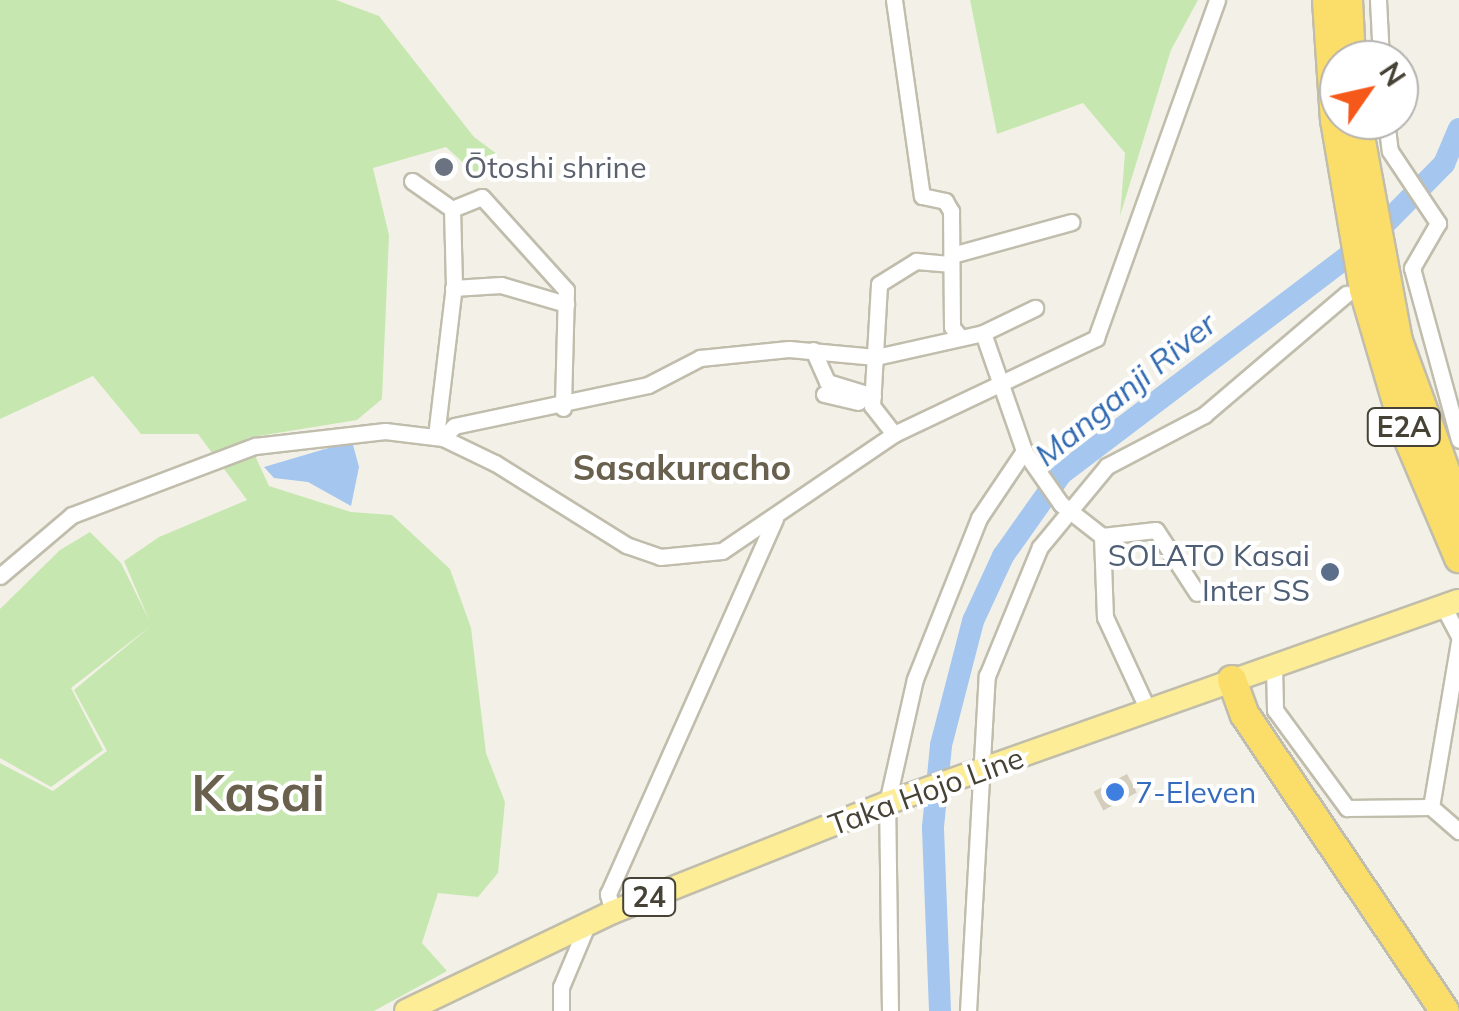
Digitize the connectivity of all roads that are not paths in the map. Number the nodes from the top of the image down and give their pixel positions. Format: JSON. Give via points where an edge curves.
{"nodes":[{"id":1,"x":894,"y":0,"type":"edge"},
{"id":2,"x":1217,"y":0,"type":"edge"},
{"id":3,"x":1326,"y":0,"type":"edge"},
{"id":4,"x":1348,"y":0,"type":"edge"},
{"id":5,"x":1378,"y":0,"type":"edge"},
{"id":6,"x":1350,"y":40,"type":"edge"},
{"id":7,"x":1380,"y":40,"type":"edge"},
{"id":8,"x":1355,"y":140,"type":"edge"},
{"id":9,"x":1390,"y":140,"type":"edge"},
{"id":10,"x":412,"y":181,"type":"dead end"},
{"id":11,"x":1354,"y":190,"type":"junction"},
{"id":12,"x":452,"y":210,"type":"junction"},
{"id":13,"x":1072,"y":222,"type":"dead end"},
{"id":14,"x":950,"y":259,"type":"junction"},
{"id":15,"x":1364,"y":286,"type":"junction"},
{"id":16,"x":453,"y":288,"type":"junction"},
{"id":17,"x":566,"y":304,"type":"junction"},
{"id":18,"x":1035,"y":308,"type":"dead end"},
{"id":19,"x":983,"y":333,"type":"junction"},
{"id":20,"x":959,"y":336,"type":"junction"},
{"id":21,"x":814,"y":350,"type":"junction"},
{"id":22,"x":876,"y":357,"type":"junction"},
{"id":23,"x":1004,"y":380,"type":"junction"},
{"id":24,"x":824,"y":394,"type":"dead end"},
{"id":25,"x":872,"y":401,"type":"junction"},
{"id":26,"x":562,"y":408,"type":"junction"},
{"id":27,"x":1425,"y":426,"type":"junction"},
{"id":28,"x":894,"y":434,"type":"junction"},
{"id":29,"x":440,"y":437,"type":"junction"},
{"id":30,"x":1459,"y":440,"type":"edge"},
{"id":31,"x":1028,"y":456,"type":"junction"},
{"id":32,"x":1459,"y":496,"type":"edge"},
{"id":33,"x":1064,"y":507,"type":"junction"},
{"id":34,"x":1459,"y":509,"type":"edge"},
{"id":35,"x":775,"y":519,"type":"junction"},
{"id":36,"x":1102,"y":536,"type":"junction"},
{"id":37,"x":1459,"y":558,"type":"edge"},
{"id":38,"x":0,"y":576,"type":"edge"},
{"id":39,"x":1197,"y":593,"type":"dead end"},
{"id":40,"x":1450,"y":604,"type":"edge"},
{"id":41,"x":1459,"y":638,"type":"edge"},
{"id":42,"x":1274,"y":665,"type":"junction"},
{"id":43,"x":1232,"y":680,"type":"junction"},
{"id":44,"x":1148,"y":710,"type":"junction"},
{"id":45,"x":982,"y":772,"type":"junction"},
{"id":46,"x":893,"y":802,"type":"junction"},
{"id":47,"x":1431,"y":807,"type":"junction"},
{"id":48,"x":1459,"y":831,"type":"edge"},
{"id":49,"x":613,"y":912,"type":"junction"},
{"id":50,"x":587,"y":925,"type":"junction"},
{"id":51,"x":1459,"y":1002,"type":"edge"},
{"id":52,"x":406,"y":1011,"type":"edge"},
{"id":53,"x":561,"y":1011,"type":"edge"},
{"id":54,"x":890,"y":1011,"type":"edge"},
{"id":55,"x":968,"y":1011,"type":"edge"},
{"id":56,"x":1444,"y":1011,"type":"edge"}],
"edges":[{"from":1,"to":14,"type":"street","via":[[922,196],[945,200],[952,210]]},
{"from":2,"to":23,"type":"street","via":[[1096,338]]},
{"from":3,"to":11,"type":"highway","number":"E2A"},
{"from":4,"to":6,"type":"highway"},
{"from":5,"to":7,"type":"street"},
{"from":8,"to":11,"type":"highway","number":"E2A"},
{"from":9,"to":30,"type":"street","via":[[1394,157],[1435,219],[1412,268]]},
{"from":10,"to":12,"type":"street"},
{"from":11,"to":15,"type":"highway","number":"E2A"},
{"from":12,"to":16,"type":"street"},
{"from":12,"to":17,"type":"street","via":[[482,197],[557,275]]},
{"from":13,"to":14,"type":"street"},
{"from":14,"to":20,"type":"street"},
{"from":14,"to":22,"type":"street","via":[[916,261],[879,284]]},
{"from":15,"to":27,"type":"highway","number":"E2A"},
{"from":15,"to":33,"type":"street","via":[[1204,415],[1107,466]]},
{"from":15,"to":37,"type":"highway","number":"E2A","via":[[1406,433]]},
{"from":16,"to":17,"type":"street","via":[[501,286]]},
{"from":16,"to":29,"type":"street"},
{"from":17,"to":26,"type":"street"},
{"from":18,"to":19,"type":"street"},
{"from":19,"to":20,"type":"street"},
{"from":19,"to":23,"type":"street"},
{"from":20,"to":22,"type":"street"},
{"from":21,"to":22,"type":"street"},
{"from":21,"to":25,"type":"street","via":[[828,382]]},
{"from":21,"to":26,"type":"street","via":[[700,358],[648,385]]},
{"from":22,"to":25,"type":"street"},
{"from":23,"to":28,"type":"street"},
{"from":23,"to":31,"type":"street"},
{"from":24,"to":25,"type":"street"},
{"from":25,"to":28,"type":"street"},
{"from":26,"to":29,"type":"street","via":[[454,426]]},
{"from":27,"to":32,"type":"highway"},
{"from":27,"to":34,"type":"highway","number":"E2A"},
{"from":28,"to":35,"type":"street"},
{"from":29,"to":35,"type":"street","via":[[660,557],[722,552]]},
{"from":29,"to":38,"type":"street","via":[[385,431],[255,446],[72,516]]},
{"from":31,"to":33,"type":"street"},
{"from":31,"to":46,"type":"street","via":[[979,518],[922,661]]},
{"from":33,"to":36,"type":"street"},
{"from":33,"to":45,"type":"street","via":[[1040,547],[987,676]]},
{"from":35,"to":49,"type":"street","via":[[608,894]]},
{"from":36,"to":39,"type":"street","via":[[1156,530]]},
{"from":36,"to":44,"type":"street","via":[[1105,617]]},
{"from":40,"to":41,"type":"street"},
{"from":40,"to":42,"type":"main road","name":"Taka Hojo Line","number":"24"},
{"from":41,"to":47,"type":"street"},
{"from":42,"to":43,"type":"main road","name":"Taka Hojo Line","number":"24"},
{"from":42,"to":47,"type":"street","via":[[1274,710],[1347,808]]},
{"from":43,"to":44,"type":"main road","name":"Taka Hojo Line","number":"24"},
{"from":43,"to":51,"type":"highway"},
{"from":43,"to":56,"type":"highway","via":[[1245,715]]},
{"from":44,"to":45,"type":"main road","name":"Taka Hojo Line","number":"24"},
{"from":45,"to":46,"type":"main road","name":"Taka Hojo Line","number":"24"},
{"from":45,"to":55,"type":"street"},
{"from":46,"to":49,"type":"main road","name":"Taka Hojo Line","number":"24"},
{"from":46,"to":54,"type":"street"},
{"from":47,"to":48,"type":"street"},
{"from":49,"to":50,"type":"main road","name":"Taka Hojo Line","number":"24"},
{"from":50,"to":52,"type":"main road","name":"Taka Hojo Line","number":"24"},
{"from":50,"to":53,"type":"street","via":[[561,987]]}]}
